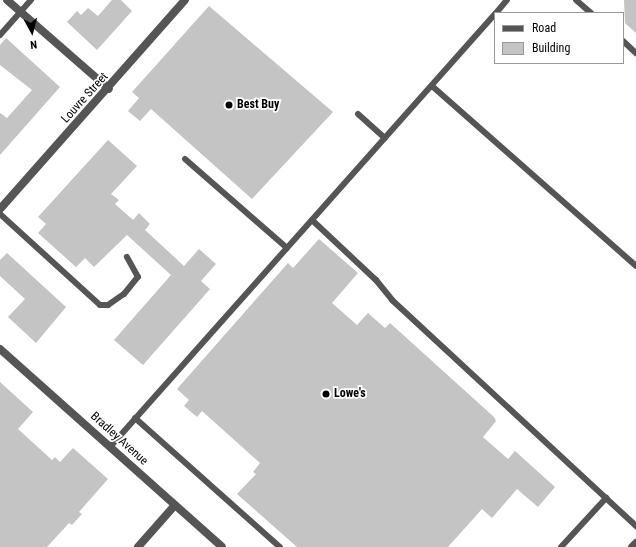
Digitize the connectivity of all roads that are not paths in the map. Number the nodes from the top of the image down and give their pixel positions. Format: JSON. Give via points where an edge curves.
{"nodes":[{"id":1,"x":7,"y":0,"type":"edge"},
{"id":2,"x":31,"y":0,"type":"edge"},
{"id":3,"x":185,"y":0,"type":"edge"},
{"id":4,"x":507,"y":0,"type":"edge"},
{"id":5,"x":576,"y":0,"type":"edge"},
{"id":6,"x":21,"y":12,"type":"junction"},
{"id":7,"x":496,"y":12,"type":"edge"},
{"id":8,"x":590,"y":12,"type":"edge"},
{"id":9,"x":494,"y":14,"type":"edge"},
{"id":10,"x":0,"y":35,"type":"edge"},
{"id":11,"x":624,"y":42,"type":"edge"},
{"id":12,"x":636,"y":53,"type":"edge"},
{"id":13,"x":432,"y":86,"type":"junction"},
{"id":14,"x":109,"y":89,"type":"junction"},
{"id":15,"x":358,"y":114,"type":"dead end"},
{"id":16,"x":385,"y":138,"type":"junction"},
{"id":17,"x":185,"y":159,"type":"dead end"},
{"id":18,"x":0,"y":209,"type":"edge"},
{"id":19,"x":0,"y":214,"type":"edge"},
{"id":20,"x":312,"y":220,"type":"junction"},
{"id":21,"x":287,"y":248,"type":"junction"},
{"id":22,"x":127,"y":257,"type":"dead end"},
{"id":23,"x":636,"y":266,"type":"edge"},
{"id":24,"x":0,"y":349,"type":"edge"},
{"id":25,"x":135,"y":418,"type":"junction"},
{"id":26,"x":110,"y":447,"type":"junction"},
{"id":27,"x":606,"y":498,"type":"junction"},
{"id":28,"x":175,"y":505,"type":"junction"},
{"id":29,"x":636,"y":526,"type":"edge"},
{"id":30,"x":636,"y":543,"type":"edge"},
{"id":31,"x":138,"y":547,"type":"edge"},
{"id":32,"x":222,"y":547,"type":"edge"},
{"id":33,"x":280,"y":547,"type":"edge"},
{"id":34,"x":561,"y":547,"type":"edge"},
{"id":35,"x":632,"y":547,"type":"edge"}],
"edges":[{"from":1,"to":6,"type":"street"},
{"from":2,"to":6,"type":"lane"},
{"from":3,"to":14,"type":"street","name":"Louvre Street"},
{"from":4,"to":7,"type":"lane"},
{"from":5,"to":8,"type":"lane"},
{"from":6,"to":10,"type":"lane"},
{"from":6,"to":14,"type":"street"},
{"from":9,"to":13,"type":"lane"},
{"from":11,"to":12,"type":"lane"},
{"from":13,"to":16,"type":"lane"},
{"from":13,"to":23,"type":"lane"},
{"from":14,"to":18,"type":"street","name":"Louvre Street"},
{"from":15,"to":16,"type":"lane"},
{"from":16,"to":20,"type":"lane"},
{"from":17,"to":21,"type":"lane"},
{"from":19,"to":22,"type":"lane","via":[[100,305],[108,305],[124,294],[138,277]]},
{"from":20,"to":21,"type":"lane"},
{"from":20,"to":27,"type":"lane","via":[[376,280],[392,300]]},
{"from":21,"to":25,"type":"lane"},
{"from":24,"to":26,"type":"street","name":"Bradley Avenue"},
{"from":25,"to":26,"type":"lane"},
{"from":25,"to":33,"type":"lane"},
{"from":26,"to":28,"type":"street","name":"Bradley Avenue"},
{"from":27,"to":29,"type":"lane"},
{"from":27,"to":34,"type":"lane"},
{"from":28,"to":31,"type":"street"},
{"from":28,"to":32,"type":"street","name":"Bradley Avenue"},
{"from":30,"to":35,"type":"street"}]}
